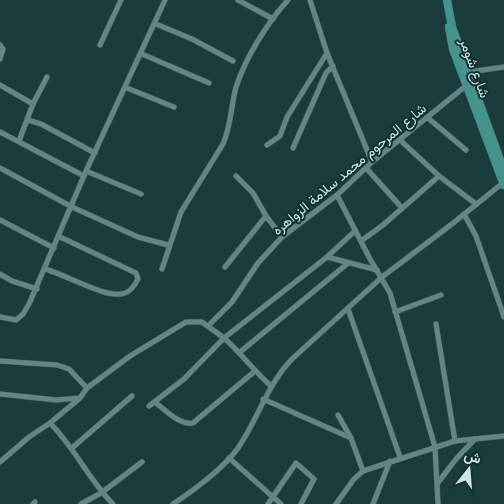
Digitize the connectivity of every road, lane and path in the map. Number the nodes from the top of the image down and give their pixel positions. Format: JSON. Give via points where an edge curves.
{"nodes":[{"id":1,"x":121,"y":0,"type":"edge"},
{"id":2,"x":166,"y":0,"type":"edge"},
{"id":3,"x":238,"y":0,"type":"edge"},
{"id":4,"x":288,"y":0,"type":"edge"},
{"id":5,"x":310,"y":0,"type":"edge"},
{"id":6,"x":447,"y":0,"type":"edge"},
{"id":7,"x":449,"y":15,"type":"junction"},
{"id":8,"x":273,"y":19,"type":"junction"},
{"id":9,"x":156,"y":24,"type":"junction"},
{"id":10,"x":100,"y":44,"type":"dead end"},
{"id":11,"x":0,"y":45,"type":"edge"},
{"id":12,"x":328,"y":53,"type":"junction"},
{"id":13,"x":142,"y":54,"type":"junction"},
{"id":14,"x":0,"y":58,"type":"edge"},
{"id":15,"x":233,"y":61,"type":"dead end"},
{"id":16,"x":334,"y":66,"type":"junction"},
{"id":17,"x":504,"y":67,"type":"edge"},
{"id":18,"x":469,"y":72,"type":"junction"},
{"id":19,"x":47,"y":77,"type":"dead end"},
{"id":20,"x":209,"y":83,"type":"dead end"},
{"id":21,"x":470,"y":84,"type":"junction"},
{"id":22,"x":0,"y":85,"type":"edge"},
{"id":23,"x":127,"y":88,"type":"junction"},
{"id":24,"x":33,"y":104,"type":"junction"},
{"id":25,"x":174,"y":108,"type":"dead end"},
{"id":26,"x":428,"y":118,"type":"junction"},
{"id":27,"x":28,"y":120,"type":"junction"},
{"id":28,"x":0,"y":132,"type":"edge"},
{"id":29,"x":400,"y":140,"type":"junction"},
{"id":30,"x":19,"y":141,"type":"junction"},
{"id":31,"x":267,"y":145,"type":"dead end"},
{"id":32,"x":293,"y":148,"type":"dead end"},
{"id":33,"x":466,"y":150,"type":"dead end"},
{"id":34,"x":95,"y":153,"type":"junction"},
{"id":35,"x":372,"y":162,"type":"junction"},
{"id":36,"x":0,"y":168,"type":"edge"},
{"id":37,"x":367,"y":169,"type":"junction"},
{"id":38,"x":504,"y":171,"type":"edge"},
{"id":39,"x":85,"y":173,"type":"junction"},
{"id":40,"x":236,"y":176,"type":"dead end"},
{"id":41,"x":439,"y":176,"type":"junction"},
{"id":42,"x":504,"y":183,"type":"edge"},
{"id":43,"x":141,"y":194,"type":"dead end"},
{"id":44,"x":337,"y":195,"type":"junction"},
{"id":45,"x":476,"y":204,"type":"junction"},
{"id":46,"x":72,"y":207,"type":"junction"},
{"id":47,"x":402,"y":208,"type":"junction"},
{"id":48,"x":464,"y":214,"type":"junction"},
{"id":49,"x":266,"y":216,"type":"junction"},
{"id":50,"x":0,"y":220,"type":"edge"},
{"id":51,"x":356,"y":231,"type":"junction"},
{"id":52,"x":60,"y":237,"type":"junction"},
{"id":53,"x":282,"y":237,"type":"junction"},
{"id":54,"x":361,"y":241,"type":"junction"},
{"id":55,"x":168,"y":244,"type":"junction"},
{"id":56,"x":54,"y":248,"type":"junction"},
{"id":57,"x":327,"y":257,"type":"junction"},
{"id":58,"x":347,"y":264,"type":"junction"},
{"id":59,"x":225,"y":267,"type":"dead end"},
{"id":60,"x":45,"y":270,"type":"junction"},
{"id":61,"x":162,"y":270,"type":"dead end"},
{"id":62,"x":377,"y":270,"type":"junction"},
{"id":63,"x":0,"y":274,"type":"edge"},
{"id":64,"x":382,"y":277,"type":"junction"},
{"id":65,"x":37,"y":289,"type":"junction"},
{"id":66,"x":441,"y":295,"type":"dead end"},
{"id":67,"x":348,"y":309,"type":"junction"},
{"id":68,"x":395,"y":312,"type":"junction"},
{"id":69,"x":0,"y":317,"type":"edge"},
{"id":70,"x":504,"y":317,"type":"edge"},
{"id":71,"x":436,"y":324,"type":"dead end"},
{"id":72,"x":209,"y":325,"type":"junction"},
{"id":73,"x":224,"y":338,"type":"junction"},
{"id":74,"x":240,"y":352,"type":"junction"},
{"id":75,"x":0,"y":360,"type":"edge"},
{"id":76,"x":255,"y":372,"type":"junction"},
{"id":77,"x":271,"y":386,"type":"junction"},
{"id":78,"x":87,"y":388,"type":"junction"},
{"id":79,"x":0,"y":394,"type":"edge"},
{"id":80,"x":132,"y":396,"type":"dead end"},
{"id":81,"x":80,"y":398,"type":"junction"},
{"id":82,"x":263,"y":399,"type":"junction"},
{"id":83,"x":156,"y":403,"type":"junction"},
{"id":84,"x":149,"y":406,"type":"dead end"},
{"id":85,"x":338,"y":415,"type":"dead end"},
{"id":86,"x":50,"y":423,"type":"junction"},
{"id":87,"x":504,"y":436,"type":"edge"},
{"id":88,"x":351,"y":438,"type":"junction"},
{"id":89,"x":475,"y":439,"type":"junction"},
{"id":90,"x":455,"y":441,"type":"junction"},
{"id":91,"x":435,"y":446,"type":"junction"},
{"id":92,"x":72,"y":448,"type":"junction"},
{"id":93,"x":400,"y":457,"type":"junction"},
{"id":94,"x":229,"y":458,"type":"junction"},
{"id":95,"x":1,"y":459,"type":"edge"},
{"id":96,"x":390,"y":460,"type":"junction"},
{"id":97,"x":142,"y":462,"type":"dead end"},
{"id":98,"x":363,"y":471,"type":"junction"},
{"id":99,"x":437,"y":484,"type":"junction"},
{"id":100,"x":101,"y":493,"type":"junction"},
{"id":101,"x":273,"y":497,"type":"junction"},
{"id":102,"x":181,"y":502,"type":"edge"},
{"id":103,"x":81,"y":504,"type":"edge"},
{"id":104,"x":114,"y":504,"type":"edge"},
{"id":105,"x":173,"y":504,"type":"edge"},
{"id":106,"x":268,"y":504,"type":"edge"},
{"id":107,"x":281,"y":504,"type":"edge"},
{"id":108,"x":301,"y":504,"type":"edge"},
{"id":109,"x":336,"y":504,"type":"edge"},
{"id":110,"x":372,"y":504,"type":"edge"},
{"id":111,"x":438,"y":504,"type":"edge"}],
"edges":[{"from":1,"to":10,"type":"street"},
{"from":2,"to":9,"type":"street"},
{"from":3,"to":8,"type":"street"},
{"from":4,"to":8,"type":"street"},
{"from":5,"to":12,"type":"street"},
{"from":6,"to":7,"type":"main road","name":"شارع شومر"},
{"from":7,"to":18,"type":"main road","name":"شارع شومر"},
{"from":7,"to":21,"type":"main road","name":"شارع شومر","via":[[450,39]]},
{"from":8,"to":55,"type":"street","via":[[239,80],[223,144],[181,212]]},
{"from":9,"to":13,"type":"street"},
{"from":9,"to":15,"type":"street"},
{"from":11,"to":14,"type":"street","via":[[3,49]]},
{"from":12,"to":16,"type":"street"},
{"from":12,"to":31,"type":"street","via":[[287,116],[280,136]]},
{"from":13,"to":20,"type":"street"},
{"from":13,"to":23,"type":"street"},
{"from":16,"to":32,"type":"street","via":[[326,73]]},
{"from":16,"to":35,"type":"street"},
{"from":17,"to":18,"type":"street"},
{"from":18,"to":21,"type":"main road","name":"شارع شومر"},
{"from":19,"to":24,"type":"street"},
{"from":21,"to":26,"type":"street","name":"شارع المرحوم محمد سلامة الزواهره"},
{"from":21,"to":38,"type":"main road","name":"شارع شومر"},
{"from":21,"to":42,"type":"main road","name":"شارع شومر"},
{"from":22,"to":24,"type":"street"},
{"from":23,"to":25,"type":"street"},
{"from":23,"to":34,"type":"street"},
{"from":24,"to":27,"type":"street"},
{"from":26,"to":29,"type":"street","name":"شارع المرحوم محمد سلامة الزواهره"},
{"from":26,"to":33,"type":"street"},
{"from":27,"to":30,"type":"street"},
{"from":27,"to":34,"type":"street"},
{"from":28,"to":30,"type":"street"},
{"from":29,"to":35,"type":"street","name":"شارع المرحوم محمد سلامة الزواهره"},
{"from":29,"to":41,"type":"street"},
{"from":30,"to":39,"type":"street"},
{"from":34,"to":39,"type":"street"},
{"from":35,"to":37,"type":"street","name":"شارع المرحوم محمد سلامة الزواهره"},
{"from":36,"to":46,"type":"street"},
{"from":37,"to":44,"type":"street","name":"شارع المرحوم محمد سلامة الزواهره"},
{"from":37,"to":47,"type":"street"},
{"from":39,"to":43,"type":"street"},
{"from":39,"to":46,"type":"street"},
{"from":40,"to":49,"type":"street","via":[[253,193]]},
{"from":41,"to":45,"type":"street"},
{"from":41,"to":47,"type":"street"},
{"from":42,"to":45,"type":"street"},
{"from":44,"to":51,"type":"street"},
{"from":44,"to":53,"type":"street","name":"شارع المرحوم محمد سلامة الزواهره"},
{"from":45,"to":48,"type":"street"},
{"from":46,"to":52,"type":"street"},
{"from":46,"to":55,"type":"street","via":[[138,237]]},
{"from":47,"to":54,"type":"street"},
{"from":48,"to":64,"type":"street"},
{"from":48,"to":70,"type":"street","via":[[476,236]]},
{"from":49,"to":53,"type":"street"},
{"from":49,"to":59,"type":"street"},
{"from":50,"to":56,"type":"street"},
{"from":51,"to":54,"type":"street"},
{"from":51,"to":57,"type":"street"},
{"from":52,"to":56,"type":"street"},
{"from":52,"to":60,"type":"street","via":[[136,272],[138,279],[124,294],[110,294]]},
{"from":53,"to":72,"type":"street","name":"شارع المرحوم محمد سلامة الزواهره","via":[[258,263],[237,297]]},
{"from":54,"to":62,"type":"street"},
{"from":55,"to":61,"type":"street"},
{"from":56,"to":60,"type":"street"},
{"from":57,"to":58,"type":"street"},
{"from":57,"to":73,"type":"street"},
{"from":58,"to":62,"type":"street"},
{"from":58,"to":74,"type":"street"},
{"from":60,"to":65,"type":"street"},
{"from":62,"to":64,"type":"street"},
{"from":63,"to":65,"type":"street"},
{"from":64,"to":67,"type":"street"},
{"from":64,"to":68,"type":"street"},
{"from":65,"to":69,"type":"street","via":[[16,320]]},
{"from":66,"to":68,"type":"street"},
{"from":67,"to":77,"type":"street","via":[[292,359]]},
{"from":67,"to":93,"type":"street"},
{"from":68,"to":91,"type":"street"},
{"from":71,"to":90,"type":"street"},
{"from":72,"to":73,"type":"street"},
{"from":72,"to":78,"type":"street","via":[[186,322],[130,356]]},
{"from":73,"to":74,"type":"street"},
{"from":73,"to":83,"type":"street"},
{"from":74,"to":76,"type":"street"},
{"from":75,"to":78,"type":"street","via":[[57,365],[68,369]]},
{"from":76,"to":77,"type":"street"},
{"from":76,"to":83,"type":"street","via":[[193,423],[174,417]]},
{"from":77,"to":82,"type":"street"},
{"from":78,"to":81,"type":"street"},
{"from":79,"to":81,"type":"street","via":[[56,400]]},
{"from":80,"to":92,"type":"street"},
{"from":81,"to":86,"type":"street"},
{"from":82,"to":88,"type":"street"},
{"from":82,"to":94,"type":"street","via":[[246,436]]},
{"from":83,"to":84,"type":"street"},
{"from":85,"to":88,"type":"street"},
{"from":86,"to":92,"type":"street"},
{"from":86,"to":95,"type":"street"},
{"from":87,"to":89,"type":"street"},
{"from":88,"to":98,"type":"street"},
{"from":89,"to":90,"type":"street"},
{"from":89,"to":99,"type":"street"},
{"from":90,"to":91,"type":"street"},
{"from":91,"to":93,"type":"street"},
{"from":91,"to":99,"type":"street"},
{"from":92,"to":100,"type":"street"},
{"from":93,"to":96,"type":"street"},
{"from":94,"to":101,"type":"street"},
{"from":94,"to":102,"type":"street"},
{"from":96,"to":98,"type":"street"},
{"from":96,"to":110,"type":"street"},
{"from":97,"to":100,"type":"street"},
{"from":98,"to":109,"type":"street"},
{"from":99,"to":111,"type":"street"},
{"from":100,"to":103,"type":"street"},
{"from":100,"to":104,"type":"street"},
{"from":101,"to":106,"type":"street"},
{"from":101,"to":107,"type":"street"},
{"from":101,"to":108,"type":"street","via":[[296,463],[314,479]]},
{"from":102,"to":105,"type":"street"}]}
